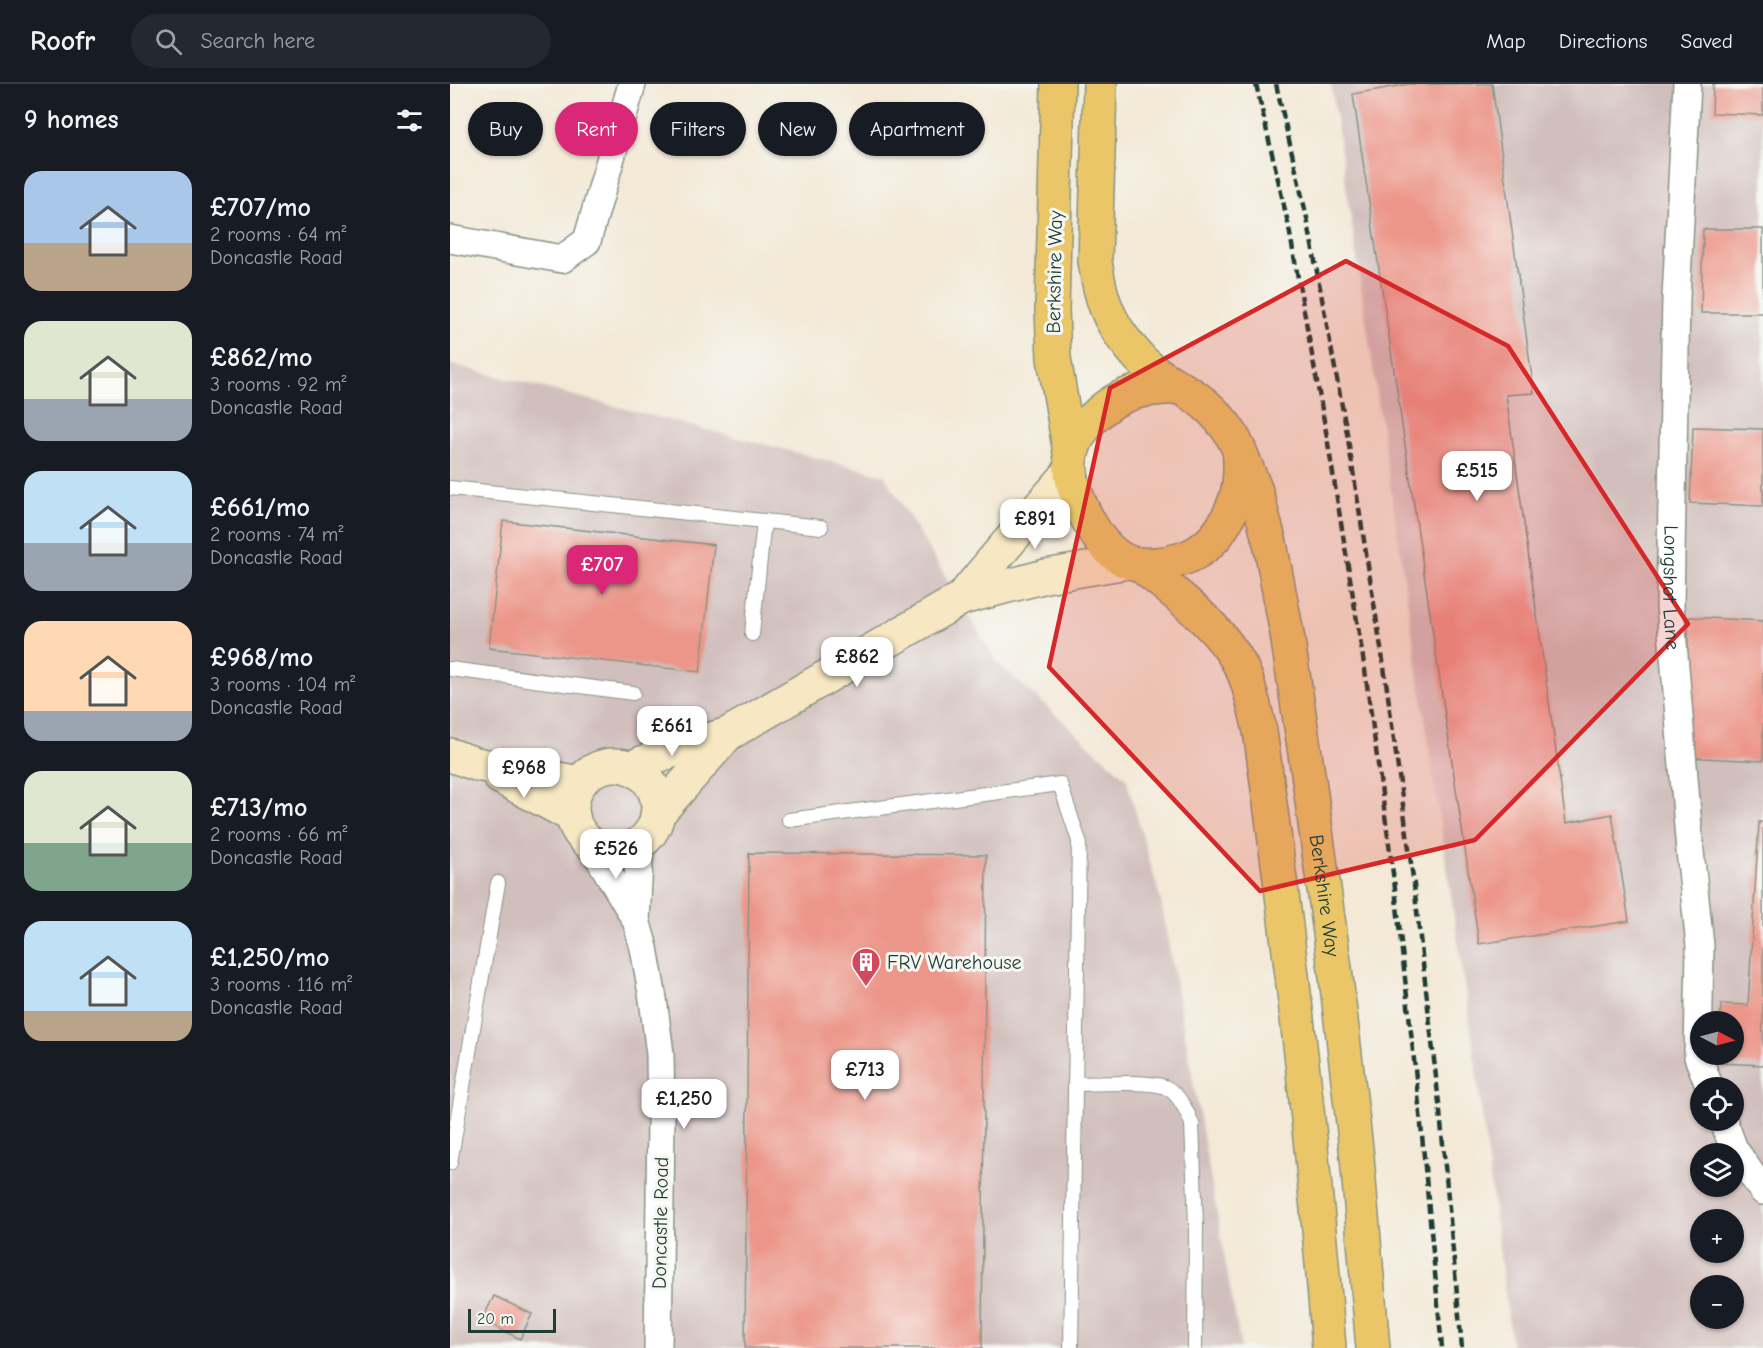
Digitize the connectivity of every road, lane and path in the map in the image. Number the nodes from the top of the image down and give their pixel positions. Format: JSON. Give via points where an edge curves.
{"nodes":[{"id":1,"x":632,"y":84,"type":"edge"},
{"id":2,"x":1058,"y":84,"type":"edge"},
{"id":3,"x":1100,"y":84,"type":"edge"},
{"id":4,"x":1687,"y":84,"type":"edge"},
{"id":5,"x":450,"y":239,"type":"edge"},
{"id":6,"x":1177,"y":387,"type":"junction"},
{"id":7,"x":1239,"y":449,"type":"junction"},
{"id":8,"x":1071,"y":465,"type":"junction"},
{"id":9,"x":450,"y":488,"type":"edge"},
{"id":10,"x":764,"y":521,"type":"junction"},
{"id":11,"x":821,"y":527,"type":"dead end"},
{"id":12,"x":1133,"y":563,"type":"junction"},
{"id":13,"x":962,"y":598,"type":"junction"},
{"id":14,"x":752,"y":634,"type":"dead end"},
{"id":15,"x":450,"y":669,"type":"edge"},
{"id":16,"x":633,"y":693,"type":"dead end"},
{"id":17,"x":728,"y":734,"type":"junction"},
{"id":18,"x":463,"y":760,"type":"edge"},
{"id":19,"x":630,"y":768,"type":"junction"},
{"id":20,"x":580,"y":783,"type":"junction"},
{"id":21,"x":573,"y":816,"type":"junction"},
{"id":22,"x":789,"y":820,"type":"dead end"},
{"id":23,"x":649,"y":829,"type":"junction"},
{"id":24,"x":591,"y":844,"type":"junction"},
{"id":25,"x":498,"y":883,"type":"dead end"},
{"id":26,"x":636,"y":920,"type":"junction"},
{"id":27,"x":1706,"y":1077,"type":"edge"},
{"id":28,"x":1075,"y":1084,"type":"junction"},
{"id":29,"x":1727,"y":1131,"type":"edge"},
{"id":30,"x":450,"y":1163,"type":"edge"},
{"id":31,"x":1763,"y":1191,"type":"edge"},
{"id":32,"x":658,"y":1348,"type":"edge"},
{"id":33,"x":1071,"y":1348,"type":"edge"},
{"id":34,"x":1195,"y":1348,"type":"edge"},
{"id":35,"x":1329,"y":1348,"type":"edge"},
{"id":36,"x":1373,"y":1348,"type":"edge"}],
"edges":[{"from":1,"to":5,"type":"street","via":[[587,240],[562,259]]},
{"from":2,"to":8,"type":"highway","name":"Berkshire Way","via":[[1052,310],[1054,358]]},
{"from":3,"to":6,"type":"highway","name":"Berkshire Way","via":[[1095,232],[1098,287],[1105,309],[1129,346],[1148,367]]},
{"from":4,"to":27,"type":"street","name":"Longshot Lane","via":[[1676,298],[1670,606],[1700,946],[1698,1057]]},
{"from":6,"to":7,"type":"highway","via":[[1192,394],[1218,417]]},
{"from":6,"to":8,"type":"highway","via":[[1128,394],[1104,409],[1082,430]]},
{"from":7,"to":12,"type":"highway","via":[[1237,497],[1212,541],[1185,559]]},
{"from":7,"to":36,"type":"highway","name":"Berkshire Way","via":[[1270,543],[1311,787],[1357,1157]]},
{"from":8,"to":12,"type":"highway","via":[[1079,502],[1101,542],[1115,555]]},
{"from":8,"to":13,"type":"street"},
{"from":9,"to":10,"type":"lane"},
{"from":10,"to":11,"type":"lane"},
{"from":10,"to":14,"type":"lane"},
{"from":12,"to":13,"type":"street","via":[[1046,576]]},
{"from":12,"to":35,"type":"highway","via":[[1174,592],[1214,630],[1242,669],[1252,696],[1262,742],[1296,1003],[1320,1222]]},
{"from":13,"to":17,"type":"street"},
{"from":15,"to":16,"type":"lane"},
{"from":17,"to":19,"type":"street"},
{"from":17,"to":23,"type":"street"},
{"from":18,"to":20,"type":"street"},
{"from":18,"to":21,"type":"street"},
{"from":19,"to":20,"type":"street","via":[[603,766]]},
{"from":19,"to":23,"type":"street","via":[[643,775],[657,801]]},
{"from":20,"to":21,"type":"street","via":[[574,793]]},
{"from":21,"to":24,"type":"street","via":[[576,827]]},
{"from":22,"to":28,"type":"lane","via":[[1060,784],[1079,841]]},
{"from":23,"to":24,"type":"street","via":[[629,849],[616,851]]},
{"from":23,"to":26,"type":"street","name":"Doncastle Road"},
{"from":24,"to":26,"type":"street","name":"Doncastle Road"},
{"from":25,"to":30,"type":"lane"},
{"from":26,"to":32,"type":"street","name":"Doncastle Road","via":[[660,1054]]},
{"from":28,"to":33,"type":"lane"},
{"from":28,"to":34,"type":"lane","via":[[1146,1083],[1165,1087],[1186,1109],[1192,1124],[1196,1225]]},
{"from":29,"to":31,"type":"street","via":[[1734,1149]]}]}
